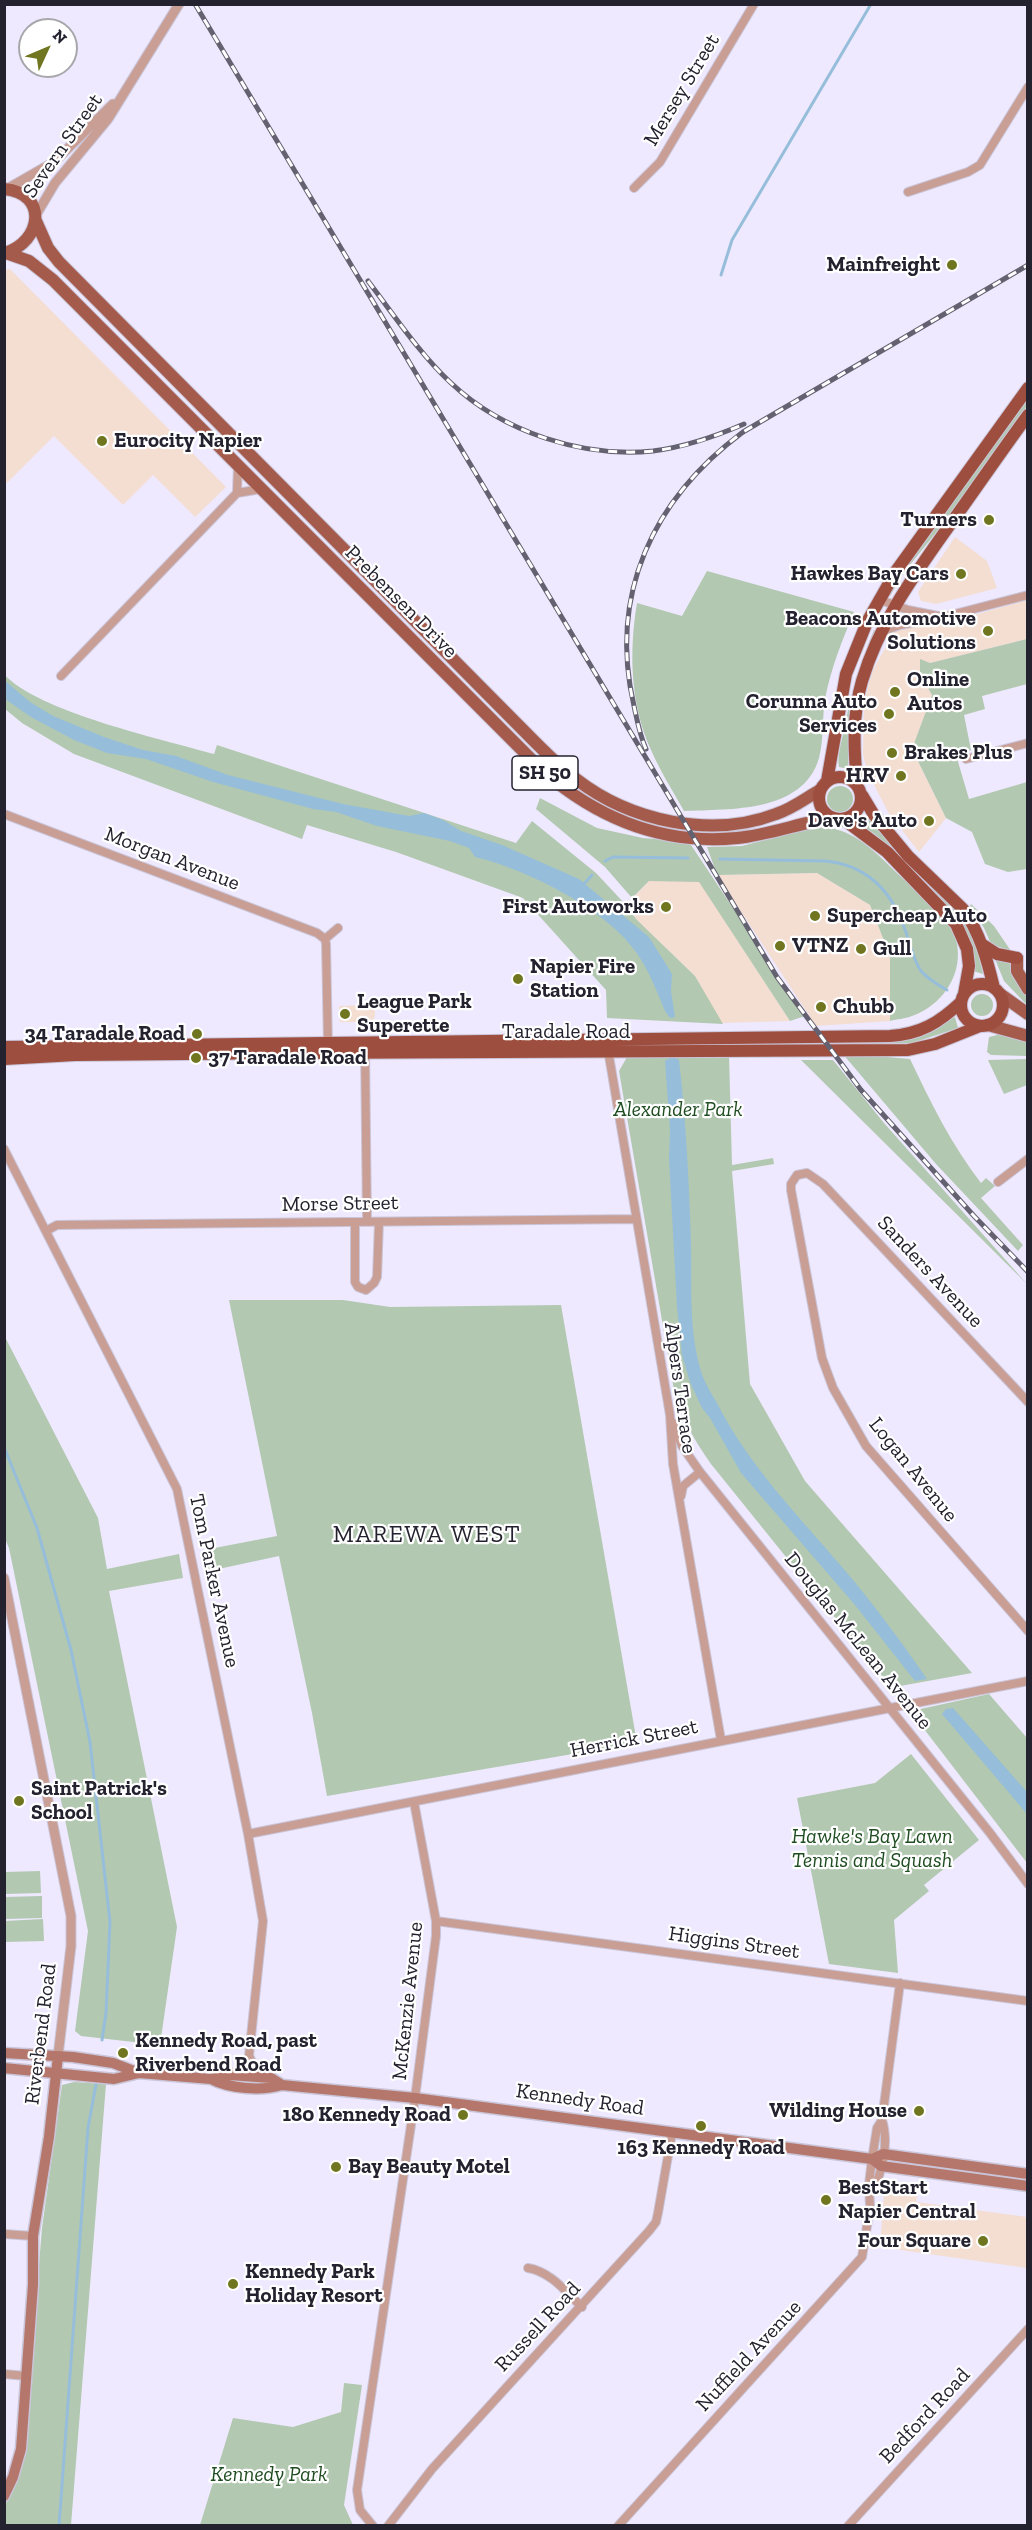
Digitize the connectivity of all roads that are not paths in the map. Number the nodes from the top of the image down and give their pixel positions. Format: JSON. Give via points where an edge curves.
{"nodes":[{"id":1,"x":179,"y":4,"type":"edge"},
{"id":2,"x":754,"y":4,"type":"edge"},
{"id":3,"x":1028,"y":87,"type":"edge"},
{"id":4,"x":119,"y":98,"type":"junction"},
{"id":5,"x":634,"y":188,"type":"dead end"},
{"id":6,"x":6,"y":189,"type":"edge"},
{"id":7,"x":908,"y":192,"type":"dead end"},
{"id":8,"x":36,"y":218,"type":"junction"},
{"id":9,"x":5,"y":253,"type":"edge"},
{"id":10,"x":1028,"y":388,"type":"edge"},
{"id":11,"x":1028,"y":415,"type":"edge"},
{"id":12,"x":238,"y":465,"type":"junction"},
{"id":13,"x":261,"y":489,"type":"junction"},
{"id":14,"x":237,"y":493,"type":"junction"},
{"id":15,"x":1028,"y":595,"type":"edge"},
{"id":16,"x":878,"y":599,"type":"junction"},
{"id":17,"x":895,"y":605,"type":"junction"},
{"id":18,"x":943,"y":616,"type":"junction"},
{"id":19,"x":882,"y":632,"type":"junction"},
{"id":20,"x":61,"y":676,"type":"dead end"},
{"id":21,"x":1028,"y":742,"type":"edge"},
{"id":22,"x":966,"y":759,"type":"dead end"},
{"id":23,"x":824,"y":785,"type":"junction"},
{"id":24,"x":860,"y":790,"type":"junction"},
{"id":25,"x":4,"y":814,"type":"edge"},
{"id":26,"x":837,"y":819,"type":"junction"},
{"id":27,"x":338,"y":928,"type":"dead end"},
{"id":28,"x":326,"y":939,"type":"junction"},
{"id":29,"x":983,"y":945,"type":"junction"},
{"id":30,"x":1022,"y":957,"type":"edge"},
{"id":31,"x":1028,"y":989,"type":"edge"},
{"id":32,"x":997,"y":991,"type":"junction"},
{"id":33,"x":962,"y":998,"type":"junction"},
{"id":34,"x":1028,"y":1014,"type":"edge"},
{"id":35,"x":984,"y":1026,"type":"junction"},
{"id":36,"x":1028,"y":1036,"type":"edge"},
{"id":37,"x":608,"y":1045,"type":"junction"},
{"id":38,"x":4,"y":1047,"type":"edge"},
{"id":39,"x":328,"y":1047,"type":"junction"},
{"id":40,"x":365,"y":1047,"type":"junction"},
{"id":41,"x":4,"y":1059,"type":"edge"},
{"id":42,"x":4,"y":1149,"type":"edge"},
{"id":43,"x":1028,"y":1159,"type":"edge"},
{"id":44,"x":802,"y":1173,"type":"joint"},
{"id":45,"x":998,"y":1182,"type":"dead end"},
{"id":46,"x":636,"y":1219,"type":"junction"},
{"id":47,"x":355,"y":1222,"type":"junction"},
{"id":48,"x":367,"y":1222,"type":"junction"},
{"id":49,"x":379,"y":1222,"type":"junction"},
{"id":50,"x":46,"y":1231,"type":"junction"},
{"id":51,"x":1028,"y":1402,"type":"edge"},
{"id":52,"x":670,"y":1415,"type":"junction"},
{"id":53,"x":700,"y":1472,"type":"junction"},
{"id":54,"x":681,"y":1498,"type":"junction"},
{"id":55,"x":4,"y":1578,"type":"edge"},
{"id":56,"x":7,"y":1607,"type":"edge"},
{"id":57,"x":1028,"y":1631,"type":"edge"},
{"id":58,"x":1028,"y":1681,"type":"edge"},
{"id":59,"x":889,"y":1708,"type":"junction"},
{"id":60,"x":721,"y":1740,"type":"junction"},
{"id":61,"x":414,"y":1802,"type":"junction"},
{"id":62,"x":248,"y":1834,"type":"junction"},
{"id":63,"x":1028,"y":1884,"type":"edge"},
{"id":64,"x":436,"y":1921,"type":"junction"},
{"id":65,"x":900,"y":1983,"type":"junction"},
{"id":66,"x":1028,"y":2001,"type":"edge"},
{"id":67,"x":4,"y":2053,"type":"edge"},
{"id":68,"x":58,"y":2056,"type":"junction"},
{"id":69,"x":249,"y":2056,"type":"junction"},
{"id":70,"x":4,"y":2068,"type":"edge"},
{"id":71,"x":56,"y":2073,"type":"junction"},
{"id":72,"x":139,"y":2073,"type":"junction"},
{"id":73,"x":229,"y":2075,"type":"junction"},
{"id":74,"x":260,"y":2078,"type":"junction"},
{"id":75,"x":212,"y":2079,"type":"junction"},
{"id":76,"x":282,"y":2085,"type":"junction"},
{"id":77,"x":415,"y":2098,"type":"junction"},
{"id":78,"x":882,"y":2120,"type":"junction"},
{"id":79,"x":672,"y":2133,"type":"junction"},
{"id":80,"x":883,"y":2154,"type":"junction"},
{"id":81,"x":877,"y":2162,"type":"junction"},
{"id":82,"x":1028,"y":2174,"type":"edge"},
{"id":83,"x":1028,"y":2186,"type":"edge"},
{"id":84,"x":4,"y":2234,"type":"edge"},
{"id":85,"x":33,"y":2236,"type":"junction"},
{"id":86,"x":528,"y":2268,"type":"dead end"},
{"id":87,"x":582,"y":2307,"type":"junction"},
{"id":88,"x":1028,"y":2329,"type":"edge"},
{"id":89,"x":4,"y":2374,"type":"edge"},
{"id":90,"x":26,"y":2376,"type":"junction"},
{"id":91,"x":4,"y":2496,"type":"edge"},
{"id":92,"x":373,"y":2526,"type":"edge"},
{"id":93,"x":388,"y":2526,"type":"edge"},
{"id":94,"x":618,"y":2526,"type":"edge"},
{"id":95,"x":848,"y":2526,"type":"edge"}],
"edges":[{"from":1,"to":4,"type":"street","name":"Severn Street"},
{"from":2,"to":5,"type":"street","name":"Mersey Street","via":[[660,162]]},
{"from":3,"to":7,"type":"street","via":[[980,165]]},
{"from":4,"to":6,"type":"street","name":"Severn Street","via":[[54,162]]},
{"from":4,"to":8,"type":"street","name":"Severn Street","via":[[108,119],[55,183]]},
{"from":6,"to":8,"type":"main road","number":"SH 50","via":[[29,200]]},
{"from":8,"to":9,"type":"main road","number":"SH 50","via":[[27,238]]},
{"from":8,"to":23,"type":"main road","name":"Prebensen Drive","number":"SH 50","via":[[48,248],[59,262],[576,779],[637,812],[662,820],[709,825],[777,814]]},
{"from":9,"to":12,"type":"main road","name":"Prebensen Drive","number":"SH 50","via":[[29,261],[52,280]]},
{"from":10,"to":16,"type":"highway"},
{"from":11,"to":17,"type":"highway"},
{"from":12,"to":13,"type":"main road","name":"Prebensen Drive","number":"SH 50"},
{"from":12,"to":14,"type":"street"},
{"from":13,"to":14,"type":"street"},
{"from":13,"to":26,"type":"main road","name":"Prebensen Drive","number":"SH 50","via":[[544,772],[591,807],[628,825],[693,839],[739,838]]},
{"from":14,"to":20,"type":"street"},
{"from":15,"to":18,"type":"street"},
{"from":16,"to":17,"type":"street"},
{"from":16,"to":23,"type":"highway","via":[[846,674]]},
{"from":17,"to":18,"type":"street"},
{"from":17,"to":19,"type":"highway"},
{"from":18,"to":19,"type":"street"},
{"from":19,"to":24,"type":"highway","via":[[857,702],[854,739]]},
{"from":21,"to":22,"type":"street"},
{"from":23,"to":24,"type":"highway","via":[[840,776]]},
{"from":23,"to":26,"type":"highway","via":[[819,796],[821,809]]},
{"from":24,"to":26,"type":"highway","via":[[855,814]]},
{"from":24,"to":29,"type":"highway","via":[[902,849],[963,909]]},
{"from":25,"to":28,"type":"street","name":"Morgan Avenue"},
{"from":26,"to":33,"type":"highway","via":[[887,852],[956,924],[967,949],[969,966]]},
{"from":27,"to":28,"type":"street"},
{"from":28,"to":39,"type":"street"},
{"from":29,"to":30,"type":"highway","via":[[997,954]]},
{"from":29,"to":32,"type":"highway"},
{"from":30,"to":31,"type":"main road","via":[[1017,971]]},
{"from":32,"to":33,"type":"highway","via":[[981,984],[969,989]]},
{"from":32,"to":34,"type":"main road"},
{"from":32,"to":35,"type":"highway","via":[[1003,1010],[998,1019]]},
{"from":33,"to":35,"type":"highway","via":[[966,1018]]},
{"from":33,"to":37,"type":"highway","name":"Taradale Road","via":[[934,1025],[904,1035]]},
{"from":35,"to":36,"type":"main road"},
{"from":35,"to":37,"type":"highway","name":"Taradale Road","via":[[908,1050]]},
{"from":37,"to":40,"type":"highway","name":"Taradale Road"},
{"from":37,"to":46,"type":"street","name":"Alpers Terrace"},
{"from":38,"to":39,"type":"highway","name":"Taradale Road"},
{"from":39,"to":40,"type":"highway","name":"Taradale Road"},
{"from":39,"to":41,"type":"highway","name":"Taradale Road"},
{"from":40,"to":48,"type":"street"},
{"from":42,"to":50,"type":"street","name":"Tom Parker Avenue"},
{"from":43,"to":45,"type":"street"},
{"from":44,"to":51,"type":"street","name":"Sanders Avenue","via":[[811,1174],[824,1184]]},
{"from":44,"to":57,"type":"street","name":"Logan Avenue","via":[[793,1181],[791,1190],[822,1358],[833,1388],[866,1446]]},
{"from":46,"to":49,"type":"street","name":"Morse Street"},
{"from":46,"to":52,"type":"street","name":"Alpers Terrace"},
{"from":47,"to":48,"type":"street","name":"Morse Street"},
{"from":47,"to":49,"type":"street","via":[[355,1282],[366,1290],[377,1277]]},
{"from":47,"to":50,"type":"street","name":"Morse Street","via":[[57,1225]]},
{"from":48,"to":49,"type":"street","name":"Morse Street"},
{"from":50,"to":62,"type":"street","name":"Tom Parker Avenue","via":[[177,1489]]},
{"from":52,"to":53,"type":"street","name":"Douglas McLean Avenue","via":[[682,1446]]},
{"from":52,"to":54,"type":"street","name":"Alpers Terrace","via":[[673,1464]]},
{"from":53,"to":54,"type":"street","via":[[683,1486]]},
{"from":53,"to":59,"type":"street","name":"Douglas McLean Avenue"},
{"from":54,"to":60,"type":"street","name":"Alpers Terrace"},
{"from":55,"to":56,"type":"street","name":"Riverbend Road"},
{"from":56,"to":68,"type":"street","name":"Riverbend Road","via":[[71,1917]]},
{"from":58,"to":59,"type":"street","name":"Herrick Street"},
{"from":59,"to":60,"type":"street","name":"Herrick Street"},
{"from":59,"to":63,"type":"street","name":"Douglas McLean Avenue"},
{"from":60,"to":61,"type":"street","name":"Herrick Street"},
{"from":61,"to":62,"type":"street","name":"Herrick Street"},
{"from":61,"to":64,"type":"street","name":"McKenzie Avenue"},
{"from":62,"to":69,"type":"street","name":"Tom Parker Avenue","via":[[263,1922]]},
{"from":64,"to":65,"type":"street","name":"Higgins Street"},
{"from":64,"to":77,"type":"street","name":"McKenzie Avenue"},
{"from":65,"to":66,"type":"street","name":"Higgins Street"},
{"from":65,"to":78,"type":"street"},
{"from":67,"to":68,"type":"main road","name":"Kennedy Road"},
{"from":68,"to":71,"type":"main road","name":"Riverbend Road"},
{"from":68,"to":72,"type":"main road","name":"Kennedy Road","via":[[113,2063]]},
{"from":69,"to":73,"type":"street","via":[[240,2070]]},
{"from":69,"to":74,"type":"street"},
{"from":70,"to":71,"type":"main road","name":"Kennedy Road"},
{"from":71,"to":72,"type":"main road","name":"Kennedy Road","via":[[114,2079]]},
{"from":71,"to":85,"type":"main road","name":"Riverbend Road","via":[[50,2137]]},
{"from":72,"to":75,"type":"main road","name":"Kennedy Road"},
{"from":73,"to":74,"type":"main road","name":"Kennedy Road"},
{"from":73,"to":75,"type":"main road","name":"Kennedy Road"},
{"from":74,"to":76,"type":"main road","name":"Kennedy Road","via":[[271,2078]]},
{"from":75,"to":76,"type":"main road","name":"Kennedy Road","via":[[231,2085]]},
{"from":76,"to":77,"type":"main road","name":"Kennedy Road"},
{"from":77,"to":79,"type":"main road","name":"Kennedy Road"},
{"from":77,"to":92,"type":"street","name":"McKenzie Avenue","via":[[357,2490],[360,2510]]},
{"from":78,"to":80,"type":"street"},
{"from":78,"to":81,"type":"street","name":"Nuffield Avenue","via":[[877,2128]]},
{"from":79,"to":81,"type":"main road","name":"Kennedy Road"},
{"from":79,"to":87,"type":"street","name":"Russell Road","via":[[656,2222]]},
{"from":80,"to":81,"type":"main road"},
{"from":80,"to":82,"type":"main road"},
{"from":81,"to":83,"type":"main road","name":"Kennedy Road"},
{"from":81,"to":94,"type":"street","name":"Nuffield Avenue","via":[[860,2261]]},
{"from":84,"to":85,"type":"street"},
{"from":85,"to":90,"type":"main road","name":"Riverbend Road"},
{"from":86,"to":87,"type":"street","via":[[549,2276]]},
{"from":87,"to":93,"type":"street","name":"Russell Road","via":[[432,2469]]},
{"from":88,"to":95,"type":"street","name":"Bedford Road"},
{"from":89,"to":90,"type":"street"},
{"from":90,"to":91,"type":"main road","name":"Riverbend Road","via":[[21,2449]]}]}
